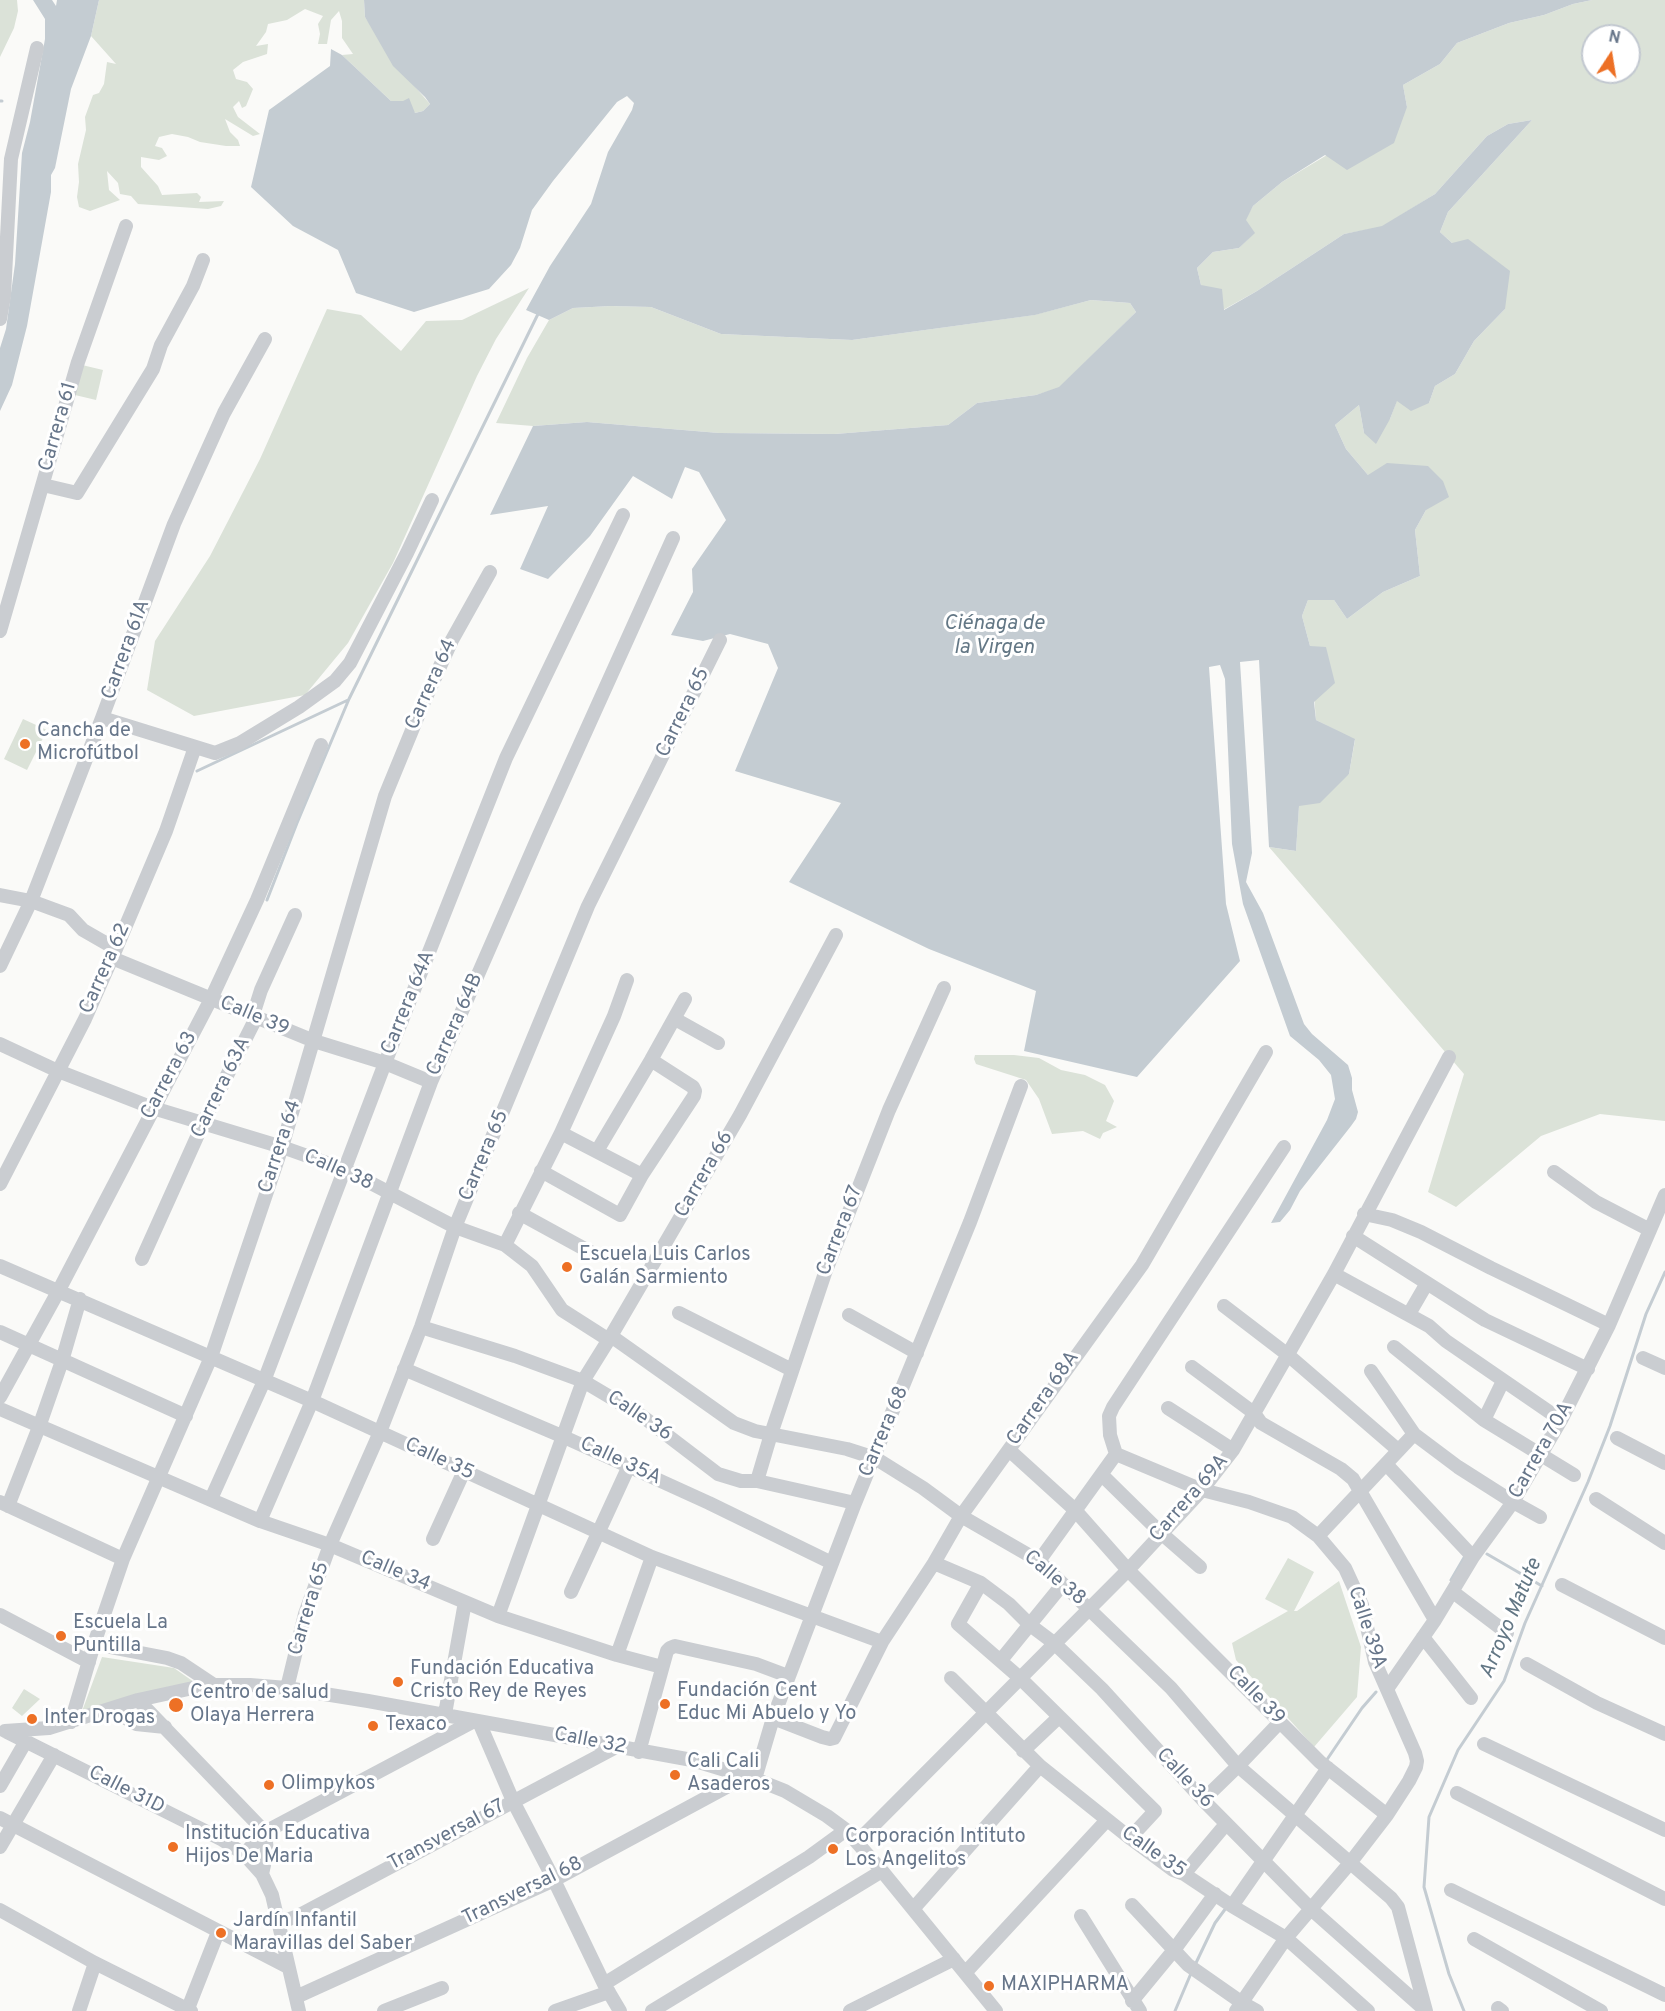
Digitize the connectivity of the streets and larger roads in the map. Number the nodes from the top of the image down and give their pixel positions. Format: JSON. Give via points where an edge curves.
{"nodes":[{"id":1,"x":37,"y":48,"type":"dead end"},
{"id":2,"x":6,"y":159,"type":"edge"},
{"id":3,"x":126,"y":226,"type":"dead end"},
{"id":4,"x":203,"y":260,"type":"dead end"},
{"id":5,"x":0,"y":319,"type":"edge"},
{"id":6,"x":266,"y":339,"type":"dead end"},
{"id":7,"x":43,"y":485,"type":"junction"},
{"id":8,"x":432,"y":500,"type":"dead end"},
{"id":9,"x":622,"y":515,"type":"dead end"},
{"id":10,"x":673,"y":538,"type":"dead end"},
{"id":11,"x":490,"y":572,"type":"dead end"},
{"id":12,"x":0,"y":631,"type":"edge"},
{"id":13,"x":720,"y":640,"type":"dead end"},
{"id":14,"x":102,"y":718,"type":"junction"},
{"id":15,"x":321,"y":745,"type":"dead end"},
{"id":16,"x":195,"y":747,"type":"junction"},
{"id":17,"x":0,"y":895,"type":"edge"},
{"id":18,"x":31,"y":901,"type":"junction"},
{"id":19,"x":295,"y":915,"type":"dead end"},
{"id":20,"x":837,"y":935,"type":"dead end"},
{"id":21,"x":114,"y":953,"type":"junction"},
{"id":22,"x":0,"y":966,"type":"edge"},
{"id":23,"x":627,"y":981,"type":"dead end"},
{"id":24,"x":944,"y":988,"type":"dead end"},
{"id":25,"x":211,"y":999,"type":"junction"},
{"id":26,"x":685,"y":999,"type":"dead end"},
{"id":27,"x":256,"y":1018,"type":"junction"},
{"id":28,"x":675,"y":1019,"type":"junction"},
{"id":29,"x":314,"y":1041,"type":"junction"},
{"id":30,"x":718,"y":1043,"type":"dead end"},
{"id":31,"x":0,"y":1044,"type":"edge"},
{"id":32,"x":1266,"y":1052,"type":"dead end"},
{"id":33,"x":1449,"y":1057,"type":"dead end"},
{"id":34,"x":651,"y":1060,"type":"junction"},
{"id":35,"x":385,"y":1063,"type":"junction"},
{"id":36,"x":57,"y":1071,"type":"junction"},
{"id":37,"x":431,"y":1082,"type":"junction"},
{"id":38,"x":1021,"y":1086,"type":"dead end"},
{"id":39,"x":153,"y":1108,"type":"junction"},
{"id":40,"x":203,"y":1124,"type":"junction"},
{"id":41,"x":561,"y":1132,"type":"junction"},
{"id":42,"x":282,"y":1147,"type":"junction"},
{"id":43,"x":1284,"y":1148,"type":"dead end"},
{"id":44,"x":597,"y":1151,"type":"junction"},
{"id":45,"x":344,"y":1169,"type":"junction"},
{"id":46,"x":541,"y":1171,"type":"junction"},
{"id":47,"x":1554,"y":1172,"type":"dead end"},
{"id":48,"x":642,"y":1175,"type":"junction"},
{"id":49,"x":0,"y":1184,"type":"edge"},
{"id":50,"x":390,"y":1195,"type":"junction"},
{"id":51,"x":1665,"y":1195,"type":"edge"},
{"id":52,"x":519,"y":1213,"type":"junction"},
{"id":53,"x":1365,"y":1214,"type":"junction"},
{"id":54,"x":455,"y":1227,"type":"junction"},
{"id":55,"x":1650,"y":1230,"type":"junction"},
{"id":56,"x":1353,"y":1236,"type":"junction"},
{"id":57,"x":505,"y":1245,"type":"junction"},
{"id":58,"x":592,"y":1253,"type":"dead end"},
{"id":59,"x":142,"y":1258,"type":"dead end"},
{"id":60,"x":0,"y":1266,"type":"edge"},
{"id":61,"x":1334,"y":1274,"type":"junction"},
{"id":62,"x":1427,"y":1283,"type":"junction"},
{"id":63,"x":59,"y":1290,"type":"junction"},
{"id":64,"x":80,"y":1299,"type":"junction"},
{"id":65,"x":1224,"y":1306,"type":"dead end"},
{"id":66,"x":679,"y":1313,"type":"dead end"},
{"id":67,"x":1409,"y":1314,"type":"junction"},
{"id":68,"x":849,"y":1315,"type":"dead end"},
{"id":69,"x":1609,"y":1325,"type":"junction"},
{"id":70,"x":421,"y":1327,"type":"junction"},
{"id":71,"x":0,"y":1332,"type":"edge"},
{"id":72,"x":610,"y":1338,"type":"junction"},
{"id":73,"x":28,"y":1344,"type":"junction"},
{"id":74,"x":1394,"y":1347,"type":"dead end"},
{"id":75,"x":917,"y":1353,"type":"junction"},
{"id":76,"x":1288,"y":1355,"type":"junction"},
{"id":77,"x":211,"y":1356,"type":"junction"},
{"id":78,"x":1644,"y":1358,"type":"dead end"},
{"id":79,"x":62,"y":1361,"type":"junction"},
{"id":80,"x":1192,"y":1367,"type":"dead end"},
{"id":81,"x":1665,"y":1368,"type":"edge"},
{"id":82,"x":404,"y":1369,"type":"junction"},
{"id":83,"x":1588,"y":1369,"type":"junction"},
{"id":84,"x":792,"y":1370,"type":"junction"},
{"id":85,"x":1371,"y":1371,"type":"dead end"},
{"id":86,"x":264,"y":1381,"type":"junction"},
{"id":87,"x":583,"y":1381,"type":"junction"},
{"id":88,"x":1503,"y":1381,"type":"junction"},
{"id":89,"x":0,"y":1397,"type":"edge"},
{"id":90,"x":312,"y":1401,"type":"junction"},
{"id":91,"x":1167,"y":1408,"type":"dead end"},
{"id":92,"x":0,"y":1409,"type":"edge"},
{"id":93,"x":1254,"y":1413,"type":"junction"},
{"id":94,"x":186,"y":1416,"type":"junction"},
{"id":95,"x":1484,"y":1420,"type":"junction"},
{"id":96,"x":1561,"y":1420,"type":"junction"},
{"id":97,"x":39,"y":1427,"type":"junction"},
{"id":98,"x":380,"y":1432,"type":"junction"},
{"id":99,"x":771,"y":1434,"type":"junction"},
{"id":100,"x":1414,"y":1434,"type":"junction"},
{"id":101,"x":564,"y":1437,"type":"junction"},
{"id":102,"x":1617,"y":1438,"type":"dead end"},
{"id":103,"x":1009,"y":1450,"type":"junction"},
{"id":104,"x":1233,"y":1450,"type":"junction"},
{"id":105,"x":1398,"y":1450,"type":"junction"},
{"id":106,"x":1116,"y":1454,"type":"junction"},
{"id":107,"x":1540,"y":1455,"type":"junction"},
{"id":108,"x":875,"y":1458,"type":"junction"},
{"id":109,"x":1665,"y":1463,"type":"edge"},
{"id":110,"x":1386,"y":1464,"type":"junction"},
{"id":111,"x":629,"y":1466,"type":"junction"},
{"id":112,"x":464,"y":1472,"type":"junction"},
{"id":113,"x":1102,"y":1474,"type":"junction"},
{"id":114,"x":1574,"y":1474,"type":"dead end"},
{"id":115,"x":157,"y":1477,"type":"junction"},
{"id":116,"x":757,"y":1481,"type":"junction"},
{"id":117,"x":1202,"y":1491,"type":"junction"},
{"id":118,"x":1360,"y":1492,"type":"junction"},
{"id":119,"x":211,"y":1499,"type":"junction"},
{"id":120,"x":1596,"y":1499,"type":"dead end"},
{"id":121,"x":1513,"y":1502,"type":"junction"},
{"id":122,"x":855,"y":1503,"type":"junction"},
{"id":123,"x":4,"y":1504,"type":"edge"},
{"id":124,"x":539,"y":1506,"type":"junction"},
{"id":125,"x":1074,"y":1509,"type":"junction"},
{"id":126,"x":961,"y":1516,"type":"junction"},
{"id":127,"x":1540,"y":1517,"type":"dead end"},
{"id":128,"x":260,"y":1521,"type":"junction"},
{"id":129,"x":597,"y":1533,"type":"junction"},
{"id":130,"x":1161,"y":1533,"type":"junction"},
{"id":131,"x":1318,"y":1536,"type":"junction"},
{"id":132,"x":433,"y":1539,"type":"dead end"},
{"id":133,"x":1665,"y":1543,"type":"edge"},
{"id":134,"x":330,"y":1545,"type":"junction"},
{"id":135,"x":652,"y":1557,"type":"junction"},
{"id":136,"x":1473,"y":1557,"type":"junction"},
{"id":137,"x":123,"y":1559,"type":"junction"},
{"id":138,"x":1039,"y":1561,"type":"junction"},
{"id":139,"x":832,"y":1563,"type":"junction"},
{"id":140,"x":934,"y":1563,"type":"junction"},
{"id":141,"x":1200,"y":1567,"type":"dead end"},
{"id":142,"x":1128,"y":1570,"type":"junction"},
{"id":143,"x":981,"y":1583,"type":"junction"},
{"id":144,"x":1062,"y":1585,"type":"junction"},
{"id":145,"x":1562,"y":1585,"type":"dead end"},
{"id":146,"x":571,"y":1592,"type":"dead end"},
{"id":147,"x":1453,"y":1592,"type":"junction"},
{"id":148,"x":465,"y":1602,"type":"junction"},
{"id":149,"x":1089,"y":1610,"type":"junction"},
{"id":150,"x":0,"y":1615,"type":"edge"},
{"id":151,"x":498,"y":1616,"type":"junction"},
{"id":152,"x":812,"y":1616,"type":"junction"},
{"id":153,"x":1435,"y":1620,"type":"junction"},
{"id":154,"x":1030,"y":1625,"type":"junction"},
{"id":155,"x":1507,"y":1633,"type":"dead end"},
{"id":156,"x":1423,"y":1637,"type":"junction"},
{"id":157,"x":1665,"y":1638,"type":"edge"},
{"id":158,"x":882,"y":1642,"type":"junction"},
{"id":159,"x":1054,"y":1643,"type":"junction"},
{"id":160,"x":94,"y":1644,"type":"junction"},
{"id":161,"x":617,"y":1655,"type":"junction"},
{"id":162,"x":1001,"y":1660,"type":"junction"},
{"id":163,"x":89,"y":1662,"type":"junction"},
{"id":164,"x":1527,"y":1664,"type":"dead end"},
{"id":165,"x":662,"y":1667,"type":"junction"},
{"id":166,"x":788,"y":1677,"type":"junction"},
{"id":167,"x":951,"y":1678,"type":"dead end"},
{"id":168,"x":1020,"y":1678,"type":"junction"},
{"id":169,"x":214,"y":1685,"type":"junction"},
{"id":170,"x":287,"y":1688,"type":"junction"},
{"id":171,"x":1387,"y":1689,"type":"junction"},
{"id":172,"x":1471,"y":1698,"type":"dead end"},
{"id":173,"x":138,"y":1700,"type":"junction"},
{"id":174,"x":110,"y":1709,"type":"junction"},
{"id":175,"x":986,"y":1713,"type":"junction"},
{"id":176,"x":445,"y":1714,"type":"junction"},
{"id":177,"x":1059,"y":1717,"type":"junction"},
{"id":178,"x":773,"y":1718,"type":"junction"},
{"id":179,"x":477,"y":1721,"type":"junction"},
{"id":180,"x":71,"y":1722,"type":"junction"},
{"id":181,"x":1280,"y":1722,"type":"junction"},
{"id":182,"x":165,"y":1727,"type":"junction"},
{"id":183,"x":3,"y":1729,"type":"edge"},
{"id":184,"x":1665,"y":1734,"type":"edge"},
{"id":185,"x":26,"y":1741,"type":"junction"},
{"id":186,"x":1484,"y":1744,"type":"dead end"},
{"id":187,"x":615,"y":1747,"type":"junction"},
{"id":188,"x":1023,"y":1750,"type":"junction"},
{"id":189,"x":639,"y":1752,"type":"junction"},
{"id":190,"x":54,"y":1755,"type":"junction"},
{"id":191,"x":1040,"y":1766,"type":"junction"},
{"id":192,"x":1239,"y":1766,"type":"junction"},
{"id":193,"x":1325,"y":1766,"type":"junction"},
{"id":194,"x":750,"y":1778,"type":"junction"},
{"id":195,"x":0,"y":1786,"type":"edge"},
{"id":196,"x":1457,"y":1793,"type":"dead end"},
{"id":197,"x":1203,"y":1800,"type":"junction"},
{"id":198,"x":513,"y":1801,"type":"junction"},
{"id":199,"x":1291,"y":1813,"type":"junction"},
{"id":200,"x":1387,"y":1815,"type":"junction"},
{"id":201,"x":0,"y":1818,"type":"edge"},
{"id":202,"x":1107,"y":1820,"type":"junction"},
{"id":203,"x":1226,"y":1824,"type":"junction"},
{"id":204,"x":13,"y":1825,"type":"junction"},
{"id":205,"x":846,"y":1830,"type":"junction"},
{"id":206,"x":1665,"y":1830,"type":"edge"},
{"id":207,"x":265,"y":1832,"type":"junction"},
{"id":208,"x":1130,"y":1838,"type":"junction"},
{"id":209,"x":857,"y":1842,"type":"junction"},
{"id":210,"x":0,"y":1848,"type":"edge"},
{"id":211,"x":244,"y":1854,"type":"junction"},
{"id":212,"x":1261,"y":1859,"type":"junction"},
{"id":213,"x":1350,"y":1863,"type":"junction"},
{"id":214,"x":882,"y":1870,"type":"junction"},
{"id":215,"x":259,"y":1871,"type":"junction"},
{"id":216,"x":1184,"y":1874,"type":"junction"},
{"id":217,"x":554,"y":1880,"type":"junction"},
{"id":218,"x":1451,"y":1890,"type":"dead end"},
{"id":219,"x":1665,"y":1899,"type":"edge"},
{"id":220,"x":1226,"y":1902,"type":"junction"},
{"id":221,"x":1132,"y":1905,"type":"dead end"},
{"id":222,"x":914,"y":1909,"type":"junction"},
{"id":223,"x":1311,"y":1909,"type":"junction"},
{"id":224,"x":0,"y":1910,"type":"edge"},
{"id":225,"x":1081,"y":1916,"type":"dead end"},
{"id":226,"x":278,"y":1923,"type":"junction"},
{"id":227,"x":218,"y":1932,"type":"junction"},
{"id":228,"x":1286,"y":1938,"type":"junction"},
{"id":229,"x":1473,"y":1939,"type":"dead end"},
{"id":230,"x":1174,"y":1950,"type":"junction"},
{"id":231,"x":954,"y":1959,"type":"junction"},
{"id":232,"x":95,"y":1963,"type":"junction"},
{"id":233,"x":288,"y":1967,"type":"junction"},
{"id":234,"x":965,"y":1973,"type":"junction"},
{"id":235,"x":442,"y":1988,"type":"dead end"},
{"id":236,"x":607,"y":1988,"type":"junction"},
{"id":237,"x":1665,"y":1995,"type":"edge"},
{"id":238,"x":298,"y":2004,"type":"edge"},
{"id":239,"x":1136,"y":2006,"type":"edge"},
{"id":240,"x":1238,"y":2007,"type":"edge"},
{"id":241,"x":1426,"y":2010,"type":"edge"},
{"id":242,"x":79,"y":2011,"type":"edge"},
{"id":243,"x":189,"y":2011,"type":"edge"},
{"id":244,"x":384,"y":2011,"type":"edge"},
{"id":245,"x":555,"y":2011,"type":"edge"},
{"id":246,"x":620,"y":2011,"type":"edge"},
{"id":247,"x":652,"y":2011,"type":"edge"},
{"id":248,"x":850,"y":2011,"type":"edge"},
{"id":249,"x":996,"y":2011,"type":"edge"},
{"id":250,"x":1257,"y":2011,"type":"edge"},
{"id":251,"x":1368,"y":2011,"type":"edge"},
{"id":252,"x":1601,"y":2011,"type":"edge"}],
"edges":[{"from":1,"to":2,"type":"street"},
{"from":2,"to":5,"type":"street","via":[[4,296]]},
{"from":3,"to":7,"type":"street","name":"Carrera 61","via":[[78,362]]},
{"from":4,"to":7,"type":"street","via":[[153,369],[77,493]]},
{"from":6,"to":14,"type":"street","name":"Carrera 61A","via":[[224,413],[174,524]]},
{"from":7,"to":12,"type":"street","name":"Carrera 61"},
{"from":8,"to":16,"type":"street","via":[[350,663],[335,681],[223,751],[215,753]]},
{"from":9,"to":35,"type":"street","name":"Carrera 64A","via":[[506,758]]},
{"from":10,"to":37,"type":"street","name":"Carrera 64B"},
{"from":11,"to":29,"type":"street","name":"Carrera 64","via":[[452,640],[385,795]]},
{"from":13,"to":54,"type":"street","name":"Carrera 65","via":[[588,906]]},
{"from":14,"to":16,"type":"street"},
{"from":14,"to":18,"type":"street","name":"Carrera 61A"},
{"from":15,"to":25,"type":"street","name":"Carrera 63"},
{"from":16,"to":21,"type":"street","name":"Carrera 62","via":[[166,831]]},
{"from":17,"to":18,"type":"street","name":"Calle 39"},
{"from":18,"to":21,"type":"street","name":"Calle 39","via":[[69,915]]},
{"from":18,"to":22,"type":"street","name":"Carrera 61A"},
{"from":19,"to":27,"type":"street","name":"Carrera 63A","via":[[261,990],[254,1012]]},
{"from":20,"to":72,"type":"street","name":"Carrera 66","via":[[740,1115]]},
{"from":21,"to":25,"type":"street","name":"Calle 39"},
{"from":21,"to":36,"type":"street","name":"Carrera 62"},
{"from":23,"to":41,"type":"street"},
{"from":24,"to":84,"type":"street","name":"Carrera 67","via":[[889,1110]]},
{"from":25,"to":27,"type":"street","name":"Calle 39"},
{"from":25,"to":39,"type":"street","name":"Carrera 63"},
{"from":26,"to":28,"type":"street"},
{"from":27,"to":29,"type":"street","name":"Calle 39"},
{"from":27,"to":40,"type":"street","name":"Carrera 63A"},
{"from":28,"to":30,"type":"street"},
{"from":28,"to":34,"type":"street"},
{"from":29,"to":35,"type":"street","name":"Calle 39"},
{"from":29,"to":42,"type":"street","name":"Carrera 64"},
{"from":31,"to":36,"type":"street","name":"Calle 38"},
{"from":32,"to":103,"type":"street","name":"Carrera 68A","via":[[1142,1265]]},
{"from":33,"to":53,"type":"street","name":"Carrera 69A"},
{"from":34,"to":44,"type":"street"},
{"from":34,"to":48,"type":"street","via":[[695,1091]]},
{"from":35,"to":37,"type":"street","name":"Calle 39"},
{"from":35,"to":45,"type":"street","name":"Carrera 64A"},
{"from":36,"to":39,"type":"street","name":"Calle 38"},
{"from":36,"to":49,"type":"street","name":"Carrera 62"},
{"from":37,"to":50,"type":"street","name":"Carrera 64B"},
{"from":38,"to":75,"type":"street","name":"Carrera 68"},
{"from":39,"to":40,"type":"street","name":"Calle 38"},
{"from":39,"to":63,"type":"street","name":"Carrera 63"},
{"from":40,"to":42,"type":"street","name":"Calle 38"},
{"from":40,"to":59,"type":"street","name":"Carrera 63A"},
{"from":41,"to":44,"type":"street"},
{"from":41,"to":46,"type":"street"},
{"from":42,"to":45,"type":"street","name":"Calle 38"},
{"from":42,"to":77,"type":"street","name":"Carrera 64"},
{"from":43,"to":106,"type":"street","via":[[1113,1407],[1109,1416],[1110,1435]]},
{"from":44,"to":48,"type":"street"},
{"from":45,"to":50,"type":"street","name":"Calle 38"},
{"from":45,"to":86,"type":"street","name":"Carrera 64A"},
{"from":46,"to":48,"type":"street","via":[[621,1215]]},
{"from":46,"to":52,"type":"street"},
{"from":47,"to":55,"type":"street","via":[[1596,1202]]},
{"from":50,"to":54,"type":"street","name":"Calle 38"},
{"from":50,"to":90,"type":"street","name":"Carrera 64B"},
{"from":51,"to":55,"type":"street","name":"Carrera 70A"},
{"from":52,"to":57,"type":"street"},
{"from":52,"to":58,"type":"street"},
{"from":53,"to":56,"type":"street","name":"Carrera 69A"},
{"from":53,"to":69,"type":"street","via":[[1421,1232]]},
{"from":54,"to":57,"type":"street","name":"Calle 38"},
{"from":54,"to":70,"type":"street","name":"Carrera 65"},
{"from":55,"to":69,"type":"street","name":"Carrera 70A"},
{"from":56,"to":61,"type":"street","name":"Carrera 69A"},
{"from":56,"to":62,"type":"street"},
{"from":57,"to":72,"type":"street","name":"Calle 38","via":[[532,1266],[562,1310]]},
{"from":60,"to":63,"type":"street","name":"Calle 35"},
{"from":61,"to":67,"type":"street"},
{"from":61,"to":76,"type":"street","name":"Carrera 69A"},
{"from":62,"to":67,"type":"street"},
{"from":62,"to":83,"type":"street","via":[[1485,1320]]},
{"from":63,"to":64,"type":"street","name":"Calle 35"},
{"from":63,"to":73,"type":"street","name":"Carrera 63"},
{"from":64,"to":77,"type":"street","name":"Calle 35"},
{"from":64,"to":79,"type":"street"},
{"from":65,"to":76,"type":"street"},
{"from":66,"to":84,"type":"street"},
{"from":67,"to":88,"type":"street"},
{"from":68,"to":75,"type":"street"},
{"from":69,"to":83,"type":"street","name":"Carrera 70A"},
{"from":70,"to":82,"type":"street","name":"Carrera 65"},
{"from":70,"to":87,"type":"street","name":"Calle 36"},
{"from":71,"to":73,"type":"street"},
{"from":72,"to":87,"type":"street","name":"Carrera 66"},
{"from":72,"to":99,"type":"street","name":"Calle 38","via":[[734,1423]]},
{"from":73,"to":79,"type":"street"},
{"from":73,"to":89,"type":"street","name":"Carrera 63"},
{"from":74,"to":95,"type":"street"},
{"from":75,"to":108,"type":"street","name":"Carrera 68"},
{"from":76,"to":93,"type":"street","name":"Carrera 69A"},
{"from":76,"to":105,"type":"street"},
{"from":77,"to":86,"type":"street","name":"Calle 35"},
{"from":77,"to":94,"type":"street","name":"Carrera 64"},
{"from":78,"to":81,"type":"street"},
{"from":79,"to":94,"type":"street"},
{"from":79,"to":97,"type":"street"},
{"from":80,"to":93,"type":"street"},
{"from":82,"to":98,"type":"street","name":"Carrera 65"},
{"from":82,"to":101,"type":"street","name":"Calle 35A"},
{"from":83,"to":96,"type":"street","name":"Carrera 70A"},
{"from":84,"to":99,"type":"street","name":"Carrera 67"},
{"from":85,"to":100,"type":"street"},
{"from":86,"to":90,"type":"street","name":"Calle 35"},
{"from":86,"to":119,"type":"street","name":"Carrera 64A"},
{"from":87,"to":101,"type":"street","name":"Carrera 66"},
{"from":87,"to":116,"type":"street","name":"Calle 36","via":[[642,1416],[718,1474],[741,1482]]},
{"from":88,"to":95,"type":"street"},
{"from":88,"to":96,"type":"street"},
{"from":90,"to":98,"type":"street","name":"Calle 35"},
{"from":90,"to":128,"type":"street","name":"Carrera 64B"},
{"from":91,"to":104,"type":"street"},
{"from":92,"to":97,"type":"street","name":"Calle 34"},
{"from":93,"to":104,"type":"street","name":"Carrera 69A"},
{"from":93,"to":118,"type":"street","via":[[1261,1423],[1341,1469]]},
{"from":94,"to":115,"type":"street","name":"Carrera 64"},
{"from":95,"to":107,"type":"street"},
{"from":96,"to":107,"type":"street","name":"Carrera 70A"},
{"from":97,"to":115,"type":"street","name":"Calle 34"},
{"from":97,"to":123,"type":"street"},
{"from":98,"to":112,"type":"street","name":"Calle 35"},
{"from":98,"to":134,"type":"street","name":"Carrera 65"},
{"from":99,"to":108,"type":"street","name":"Calle 38"},
{"from":99,"to":116,"type":"street","name":"Carrera 67"},
{"from":100,"to":105,"type":"street"},
{"from":100,"to":121,"type":"street"},
{"from":101,"to":111,"type":"street","name":"Calle 35A"},
{"from":101,"to":124,"type":"street","name":"Carrera 66"},
{"from":102,"to":109,"type":"street"},
{"from":103,"to":125,"type":"street","name":"Calle 39"},
{"from":103,"to":126,"type":"street","name":"Carrera 68A"},
{"from":104,"to":117,"type":"street","name":"Carrera 69A"},
{"from":105,"to":110,"type":"street"},
{"from":106,"to":113,"type":"street"},
{"from":106,"to":117,"type":"street","name":"Calle 39A"},
{"from":107,"to":114,"type":"street"},
{"from":107,"to":121,"type":"street","name":"Carrera 70A"},
{"from":108,"to":122,"type":"street","name":"Carrera 68"},
{"from":108,"to":126,"type":"street","name":"Calle 38"},
{"from":110,"to":118,"type":"street"},
{"from":110,"to":136,"type":"street"},
{"from":111,"to":129,"type":"street"},
{"from":111,"to":139,"type":"street","name":"Calle 35A"},
{"from":112,"to":124,"type":"street","name":"Calle 35"},
{"from":112,"to":132,"type":"street"},
{"from":113,"to":125,"type":"street"},
{"from":113,"to":130,"type":"street"},
{"from":115,"to":119,"type":"street","name":"Calle 34"},
{"from":115,"to":137,"type":"street","name":"Carrera 64"},
{"from":116,"to":122,"type":"street","name":"Calle 36"},
{"from":117,"to":130,"type":"street","name":"Carrera 69A"},
{"from":117,"to":131,"type":"street","name":"Calle 39A","via":[[1292,1517]]},
{"from":118,"to":131,"type":"street"},
{"from":118,"to":153,"type":"street"},
{"from":119,"to":128,"type":"street","name":"Calle 34"},
{"from":120,"to":133,"type":"street"},
{"from":121,"to":127,"type":"street"},
{"from":121,"to":136,"type":"street","name":"Carrera 70A"},
{"from":122,"to":139,"type":"street","name":"Carrera 68"},
{"from":123,"to":137,"type":"street"},
{"from":124,"to":129,"type":"street","name":"Calle 35"},
{"from":124,"to":151,"type":"street","name":"Carrera 66"},
{"from":125,"to":138,"type":"street"},
{"from":125,"to":142,"type":"street","name":"Calle 39"},
{"from":126,"to":138,"type":"street","name":"Calle 38"},
{"from":126,"to":140,"type":"street","name":"Carrera 68A"},
{"from":128,"to":134,"type":"street","name":"Calle 34"},
{"from":129,"to":135,"type":"street","name":"Calle 35"},
{"from":129,"to":146,"type":"street"},
{"from":130,"to":141,"type":"street"},
{"from":130,"to":142,"type":"street","name":"Carrera 69A"},
{"from":131,"to":171,"type":"street","name":"Calle 39A","via":[[1345,1568],[1362,1605],[1375,1662]]},
{"from":134,"to":148,"type":"street","name":"Calle 34"},
{"from":134,"to":170,"type":"street","name":"Carrera 65","via":[[305,1614]]},
{"from":135,"to":152,"type":"street","name":"Calle 35"},
{"from":135,"to":161,"type":"street"},
{"from":136,"to":147,"type":"street","name":"Carrera 70A"},
{"from":137,"to":160,"type":"street","name":"Carrera 64"},
{"from":138,"to":144,"type":"street","name":"Calle 38"},
{"from":139,"to":152,"type":"street","name":"Carrera 68"},
{"from":140,"to":143,"type":"street","name":"Calle 36"},
{"from":140,"to":158,"type":"street","name":"Carrera 68A"},
{"from":142,"to":149,"type":"street","name":"Carrera 69A"},
{"from":142,"to":181,"type":"street","name":"Calle 39"},
{"from":143,"to":154,"type":"street","name":"Calle 36"},
{"from":143,"to":162,"type":"street","via":[[958,1624]]},
{"from":144,"to":149,"type":"street","name":"Calle 38"},
{"from":144,"to":154,"type":"street"},
{"from":145,"to":157,"type":"street"},
{"from":147,"to":153,"type":"street","name":"Carrera 70A"},
{"from":147,"to":155,"type":"street"},
{"from":148,"to":151,"type":"street","name":"Calle 34"},
{"from":148,"to":176,"type":"street"},
{"from":149,"to":159,"type":"street","name":"Carrera 69A"},
{"from":149,"to":192,"type":"street","name":"Calle 38","via":[[1171,1688]]},
{"from":150,"to":163,"type":"street"},
{"from":151,"to":161,"type":"street","name":"Calle 34"},
{"from":152,"to":158,"type":"street","name":"Calle 35"},
{"from":152,"to":166,"type":"street","name":"Carrera 68"},
{"from":153,"to":156,"type":"street","name":"Carrera 70A"},
{"from":154,"to":159,"type":"street","name":"Calle 36"},
{"from":154,"to":162,"type":"street"},
{"from":156,"to":171,"type":"street","name":"Carrera 70A"},
{"from":156,"to":172,"type":"street"},
{"from":158,"to":178,"type":"street","name":"Carrera 68A","via":[[834,1738]]},
{"from":159,"to":168,"type":"street","name":"Carrera 69A"},
{"from":159,"to":197,"type":"street","name":"Calle 36","via":[[1102,1689]]},
{"from":160,"to":163,"type":"street","name":"Carrera 64"},
{"from":160,"to":169,"type":"street","via":[[167,1658]]},
{"from":161,"to":165,"type":"street","name":"Calle 34"},
{"from":162,"to":168,"type":"street"},
{"from":163,"to":180,"type":"street","name":"Carrera 64"},
{"from":164,"to":184,"type":"street"},
{"from":165,"to":166,"type":"street","via":[[667,1651],[675,1646],[756,1664]]},
{"from":165,"to":189,"type":"street"},
{"from":166,"to":178,"type":"street","name":"Carrera 68"},
{"from":167,"to":175,"type":"street","name":"Calle 35"},
{"from":168,"to":175,"type":"street","name":"Carrera 69A"},
{"from":168,"to":177,"type":"street"},
{"from":169,"to":170,"type":"street","name":"Calle 32"},
{"from":169,"to":173,"type":"street","name":"Calle 32"},
{"from":170,"to":176,"type":"street","name":"Calle 32"},
{"from":171,"to":200,"type":"street","name":"Calle 39A","via":[[1415,1753],[1416,1767]]},
{"from":173,"to":174,"type":"street","name":"Calle 32"},
{"from":173,"to":182,"type":"street"},
{"from":174,"to":180,"type":"street","name":"Calle 32"},
{"from":174,"to":182,"type":"street","via":[[136,1724]]},
{"from":175,"to":188,"type":"street","name":"Calle 35"},
{"from":175,"to":209,"type":"street","name":"Carrera 69A"},
{"from":176,"to":179,"type":"street","name":"Calle 32"},
{"from":177,"to":188,"type":"street"},
{"from":177,"to":208,"type":"street","via":[[1155,1811]]},
{"from":178,"to":194,"type":"street","name":"Carrera 68"},
{"from":179,"to":187,"type":"street","name":"Calle 32"},
{"from":179,"to":198,"type":"street"},
{"from":179,"to":207,"type":"street"},
{"from":180,"to":183,"type":"street","name":"Calle 32","via":[[40,1730]]},
{"from":181,"to":192,"type":"street"},
{"from":181,"to":193,"type":"street","name":"Calle 39"},
{"from":182,"to":207,"type":"street"},
{"from":183,"to":185,"type":"street","name":"Calle 31D"},
{"from":185,"to":190,"type":"street","name":"Calle 31D"},
{"from":185,"to":195,"type":"street"},
{"from":186,"to":206,"type":"street"},
{"from":187,"to":189,"type":"street","name":"Calle 32"},
{"from":187,"to":198,"type":"street","name":"Transversal 67"},
{"from":188,"to":191,"type":"street","name":"Calle 35"},
{"from":189,"to":194,"type":"street","name":"Calle 32","via":[[692,1760]]},
{"from":190,"to":204,"type":"street"},
{"from":190,"to":211,"type":"street","name":"Calle 31D"},
{"from":191,"to":202,"type":"street","name":"Calle 35"},
{"from":191,"to":222,"type":"street"},
{"from":192,"to":197,"type":"street"},
{"from":192,"to":199,"type":"street","name":"Calle 38"},
{"from":193,"to":199,"type":"street"},
{"from":193,"to":200,"type":"street","name":"Calle 39"},
{"from":194,"to":205,"type":"street","name":"Calle 32","via":[[800,1799]]},
{"from":194,"to":217,"type":"street","name":"Transversal 68"},
{"from":196,"to":219,"type":"street"},
{"from":197,"to":203,"type":"street","name":"Calle 36"},
{"from":198,"to":217,"type":"street"},
{"from":198,"to":226,"type":"street","name":"Transversal 67","via":[[298,1916]]},
{"from":199,"to":212,"type":"street"},
{"from":199,"to":213,"type":"street","name":"Calle 38"},
{"from":200,"to":213,"type":"street"},
{"from":201,"to":204,"type":"street"},
{"from":202,"to":208,"type":"street","name":"Calle 35"},
{"from":202,"to":234,"type":"street"},
{"from":203,"to":212,"type":"street","name":"Calle 36"},
{"from":203,"to":216,"type":"street"},
{"from":204,"to":210,"type":"street"},
{"from":204,"to":227,"type":"street"},
{"from":205,"to":209,"type":"street","name":"Calle 32"},
{"from":205,"to":236,"type":"street"},
{"from":207,"to":211,"type":"street"},
{"from":207,"to":215,"type":"street","via":[[267,1852]]},
{"from":208,"to":216,"type":"street","name":"Calle 35"},
{"from":209,"to":214,"type":"street","name":"Calle 32"},
{"from":211,"to":215,"type":"street","name":"Calle 31D"},
{"from":212,"to":220,"type":"street"},
{"from":212,"to":223,"type":"street","name":"Calle 36"},
{"from":213,"to":223,"type":"street"},
{"from":213,"to":241,"type":"street","name":"Calle 38","via":[[1398,1907]]},
{"from":214,"to":222,"type":"street","name":"Calle 32"},
{"from":214,"to":247,"type":"street"},
{"from":215,"to":226,"type":"street","via":[[272,1895]]},
{"from":216,"to":220,"type":"street","name":"Calle 35"},
{"from":217,"to":236,"type":"street"},
{"from":217,"to":238,"type":"street","name":"Transversal 68"},
{"from":218,"to":237,"type":"street"},
{"from":220,"to":228,"type":"street","name":"Calle 35"},
{"from":220,"to":230,"type":"street"},
{"from":221,"to":230,"type":"street"},
{"from":222,"to":231,"type":"street","name":"Calle 32"},
{"from":223,"to":228,"type":"street"},
{"from":223,"to":241,"type":"street","name":"Calle 36"},
{"from":224,"to":232,"type":"street"},
{"from":225,"to":239,"type":"street"},
{"from":226,"to":233,"type":"street"},
{"from":227,"to":233,"type":"street"},
{"from":227,"to":243,"type":"street"},
{"from":228,"to":240,"type":"street"},
{"from":228,"to":251,"type":"street","name":"Calle 35"},
{"from":229,"to":252,"type":"street"},
{"from":230,"to":239,"type":"street"},
{"from":230,"to":240,"type":"street"},
{"from":231,"to":234,"type":"street","name":"Calle 32"},
{"from":231,"to":248,"type":"street"},
{"from":232,"to":242,"type":"street"},
{"from":232,"to":243,"type":"street"},
{"from":233,"to":238,"type":"street"},
{"from":234,"to":249,"type":"street","name":"Calle 32"},
{"from":235,"to":244,"type":"street"},
{"from":236,"to":245,"type":"street"},
{"from":236,"to":246,"type":"street"},
{"from":240,"to":250,"type":"street"}]}
